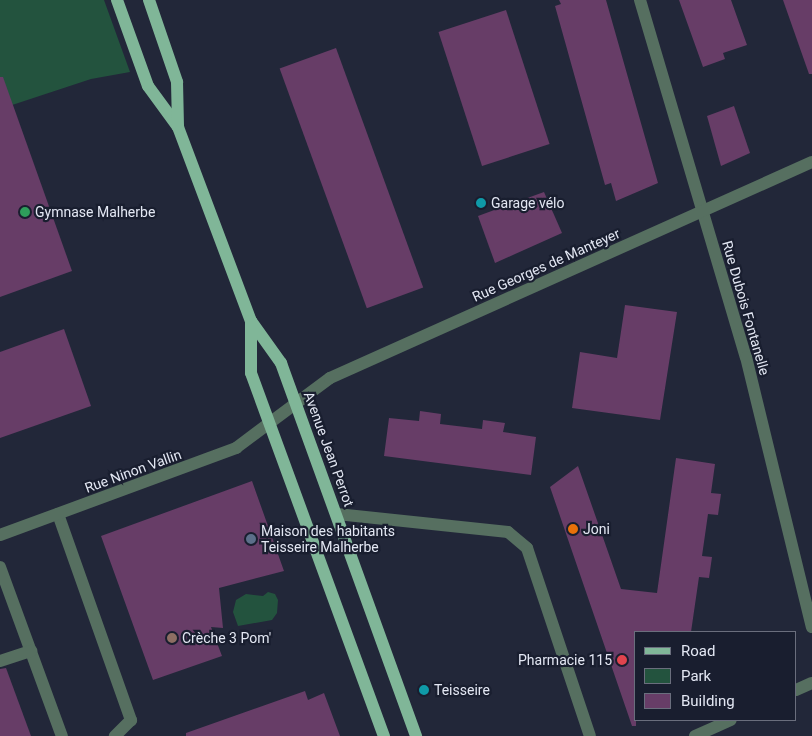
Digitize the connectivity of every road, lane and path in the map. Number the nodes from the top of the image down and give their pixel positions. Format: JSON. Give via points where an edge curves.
{"nodes":[{"id":1,"x":117,"y":0,"type":"edge"},
{"id":2,"x":148,"y":0,"type":"edge"},
{"id":3,"x":640,"y":0,"type":"edge"},
{"id":4,"x":178,"y":127,"type":"junction"},
{"id":5,"x":812,"y":162,"type":"edge"},
{"id":6,"x":701,"y":212,"type":"junction"},
{"id":7,"x":251,"y":321,"type":"junction"},
{"id":8,"x":297,"y":404,"type":"junction"},
{"id":9,"x":270,"y":424,"type":"junction"},
{"id":10,"x":58,"y":514,"type":"junction"},
{"id":11,"x":337,"y":514,"type":"junction"},
{"id":12,"x":0,"y":535,"type":"edge"},
{"id":13,"x":0,"y":567,"type":"edge"},
{"id":14,"x":812,"y":627,"type":"edge"},
{"id":15,"x":31,"y":651,"type":"junction"},
{"id":16,"x":0,"y":661,"type":"edge"},
{"id":17,"x":812,"y":683,"type":"edge"},
{"id":18,"x":797,"y":690,"type":"edge"},
{"id":19,"x":729,"y":721,"type":"edge"},
{"id":20,"x":62,"y":736,"type":"edge"},
{"id":21,"x":115,"y":736,"type":"edge"},
{"id":22,"x":384,"y":736,"type":"edge"},
{"id":23,"x":416,"y":736,"type":"edge"},
{"id":24,"x":590,"y":736,"type":"edge"},
{"id":25,"x":694,"y":736,"type":"edge"}],
"edges":[{"from":1,"to":4,"type":"main road","name":"Avenue Jean Perrot","via":[[148,86]]},
{"from":2,"to":4,"type":"main road","name":"Avenue Jean Perrot","via":[[177,82]]},
{"from":3,"to":6,"type":"street","name":"Rue Dubois Fontanelle"},
{"from":4,"to":7,"type":"main road","name":"Avenue Jean Perrot"},
{"from":5,"to":6,"type":"street","name":"Rue Georges de Manteyer"},
{"from":6,"to":8,"type":"street","name":"Rue Georges de Manteyer","via":[[330,378]]},
{"from":6,"to":14,"type":"street","name":"Rue Dubois Fontanelle","via":[[746,357]]},
{"from":7,"to":8,"type":"main road","name":"Avenue Jean Perrot","via":[[282,363]]},
{"from":7,"to":9,"type":"main road","name":"Avenue Jean Perrot","via":[[251,373]]},
{"from":8,"to":9,"type":"street","name":"Rue Georges de Manteyer"},
{"from":8,"to":11,"type":"main road","name":"Avenue Jean Perrot"},
{"from":9,"to":10,"type":"street","name":"Rue Ninon Vallin","via":[[242,444],[196,465]]},
{"from":9,"to":22,"type":"main road","name":"Avenue Jean Perrot"},
{"from":10,"to":12,"type":"street","name":"Rue Ninon Vallin"},
{"from":10,"to":21,"type":"street","via":[[131,720]]},
{"from":11,"to":23,"type":"main road","name":"Avenue Jean Perrot"},
{"from":11,"to":24,"type":"street","via":[[508,532],[528,548]]},
{"from":13,"to":15,"type":"street"},
{"from":15,"to":16,"type":"street"},
{"from":15,"to":20,"type":"street"},
{"from":17,"to":18,"type":"street"},
{"from":19,"to":25,"type":"street"}]}
